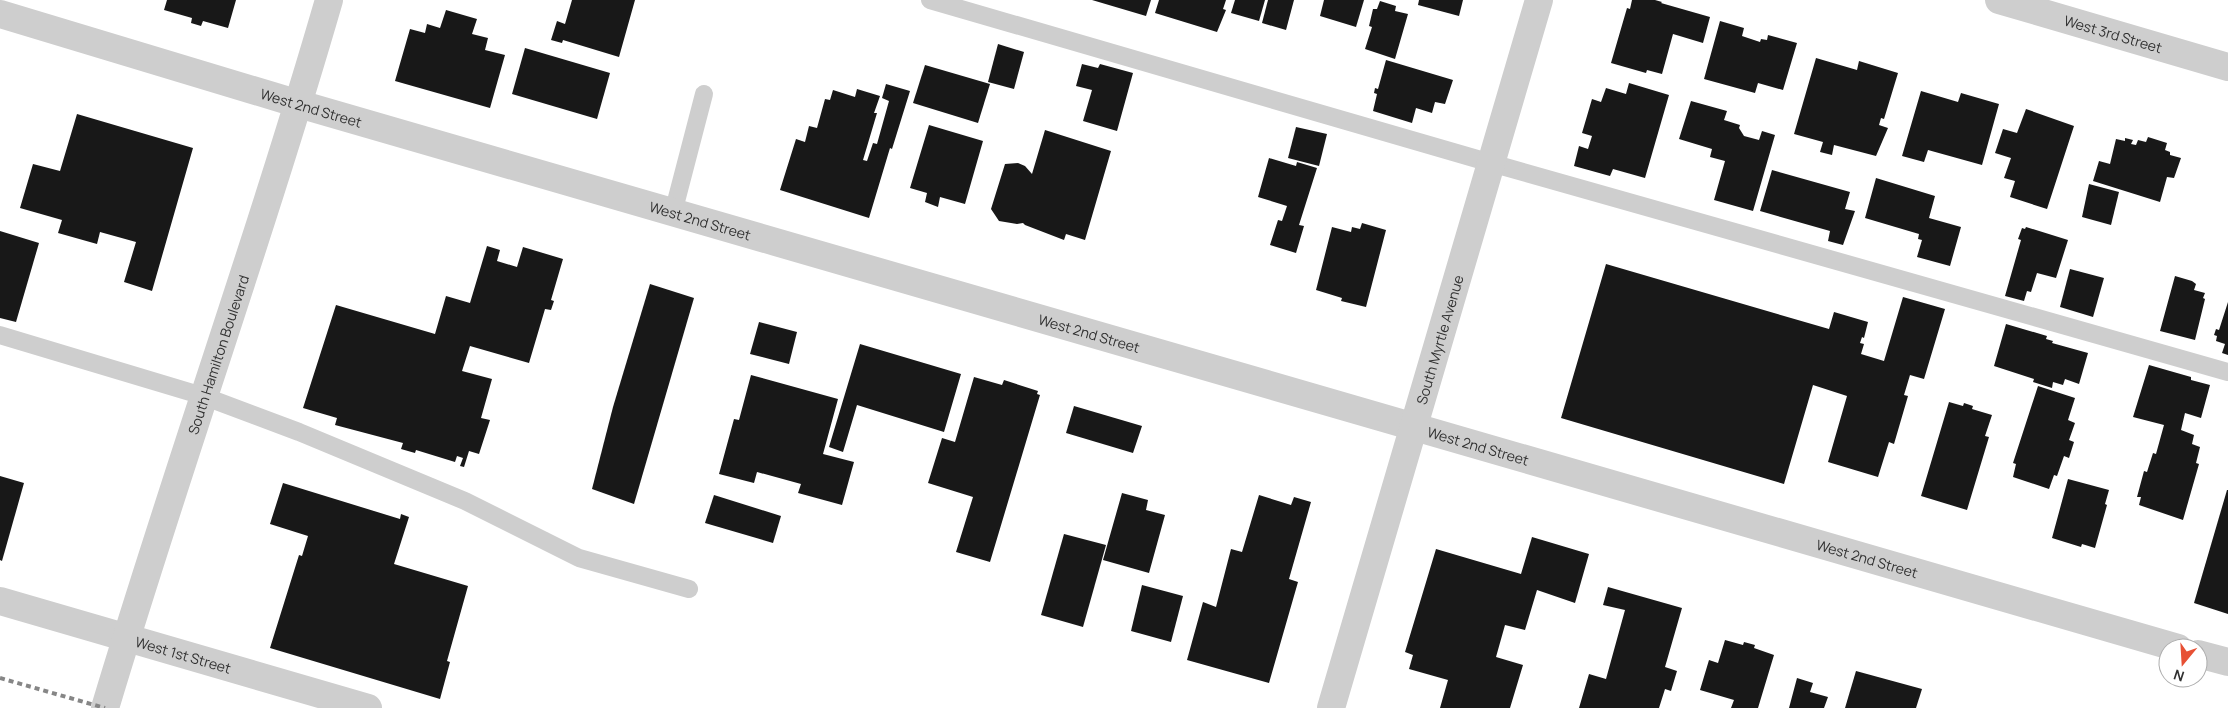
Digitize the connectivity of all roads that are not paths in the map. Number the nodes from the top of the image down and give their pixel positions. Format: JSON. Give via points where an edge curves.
{"nodes":[{"id":1,"x":329,"y":0,"type":"edge"},
{"id":2,"x":930,"y":0,"type":"edge"},
{"id":3,"x":1539,"y":0,"type":"edge"},
{"id":4,"x":1999,"y":0,"type":"edge"},
{"id":5,"x":0,"y":14,"type":"edge"},
{"id":6,"x":2228,"y":67,"type":"edge"},
{"id":7,"x":704,"y":94,"type":"dead end"},
{"id":8,"x":299,"y":104,"type":"junction"},
{"id":9,"x":1491,"y":163,"type":"junction"},
{"id":10,"x":672,"y":213,"type":"junction"},
{"id":11,"x":0,"y":336,"type":"edge"},
{"id":12,"x":2228,"y":372,"type":"edge"},
{"id":13,"x":204,"y":396,"type":"junction"},
{"id":14,"x":1413,"y":427,"type":"junction"},
{"id":15,"x":689,"y":589,"type":"dead end"},
{"id":16,"x":0,"y":601,"type":"edge"},
{"id":17,"x":126,"y":637,"type":"junction"},
{"id":18,"x":2158,"y":642,"type":"edge"},
{"id":19,"x":2208,"y":657,"type":"edge"},
{"id":20,"x":2228,"y":662,"type":"edge"},
{"id":21,"x":105,"y":708,"type":"edge"},
{"id":22,"x":368,"y":708,"type":"edge"},
{"id":23,"x":1331,"y":708,"type":"edge"}],
"edges":[{"from":1,"to":8,"type":"street","name":"South Hamilton Boulevard"},
{"from":2,"to":9,"type":"lane"},
{"from":3,"to":9,"type":"street","name":"South Myrtle Avenue"},
{"from":4,"to":6,"type":"street","name":"West 3rd Street"},
{"from":5,"to":8,"type":"street","name":"West 2nd Street"},
{"from":7,"to":10,"type":"lane"},
{"from":8,"to":10,"type":"street","name":"West 2nd Street"},
{"from":8,"to":13,"type":"street","name":"South Hamilton Boulevard"},
{"from":9,"to":12,"type":"lane"},
{"from":9,"to":14,"type":"street","name":"South Myrtle Avenue"},
{"from":10,"to":14,"type":"street","name":"West 2nd Street"},
{"from":11,"to":13,"type":"lane"},
{"from":13,"to":15,"type":"lane","via":[[456,498],[579,558]]},
{"from":13,"to":17,"type":"street","name":"South Hamilton Boulevard"},
{"from":14,"to":18,"type":"street","name":"West 2nd Street"},
{"from":14,"to":23,"type":"street","name":"South Myrtle Avenue"},
{"from":16,"to":17,"type":"street","name":"West 1st Street"},
{"from":17,"to":21,"type":"street","name":"South Hamilton Boulevard"},
{"from":17,"to":22,"type":"street","name":"West 1st Street"},
{"from":19,"to":20,"type":"street"}]}
